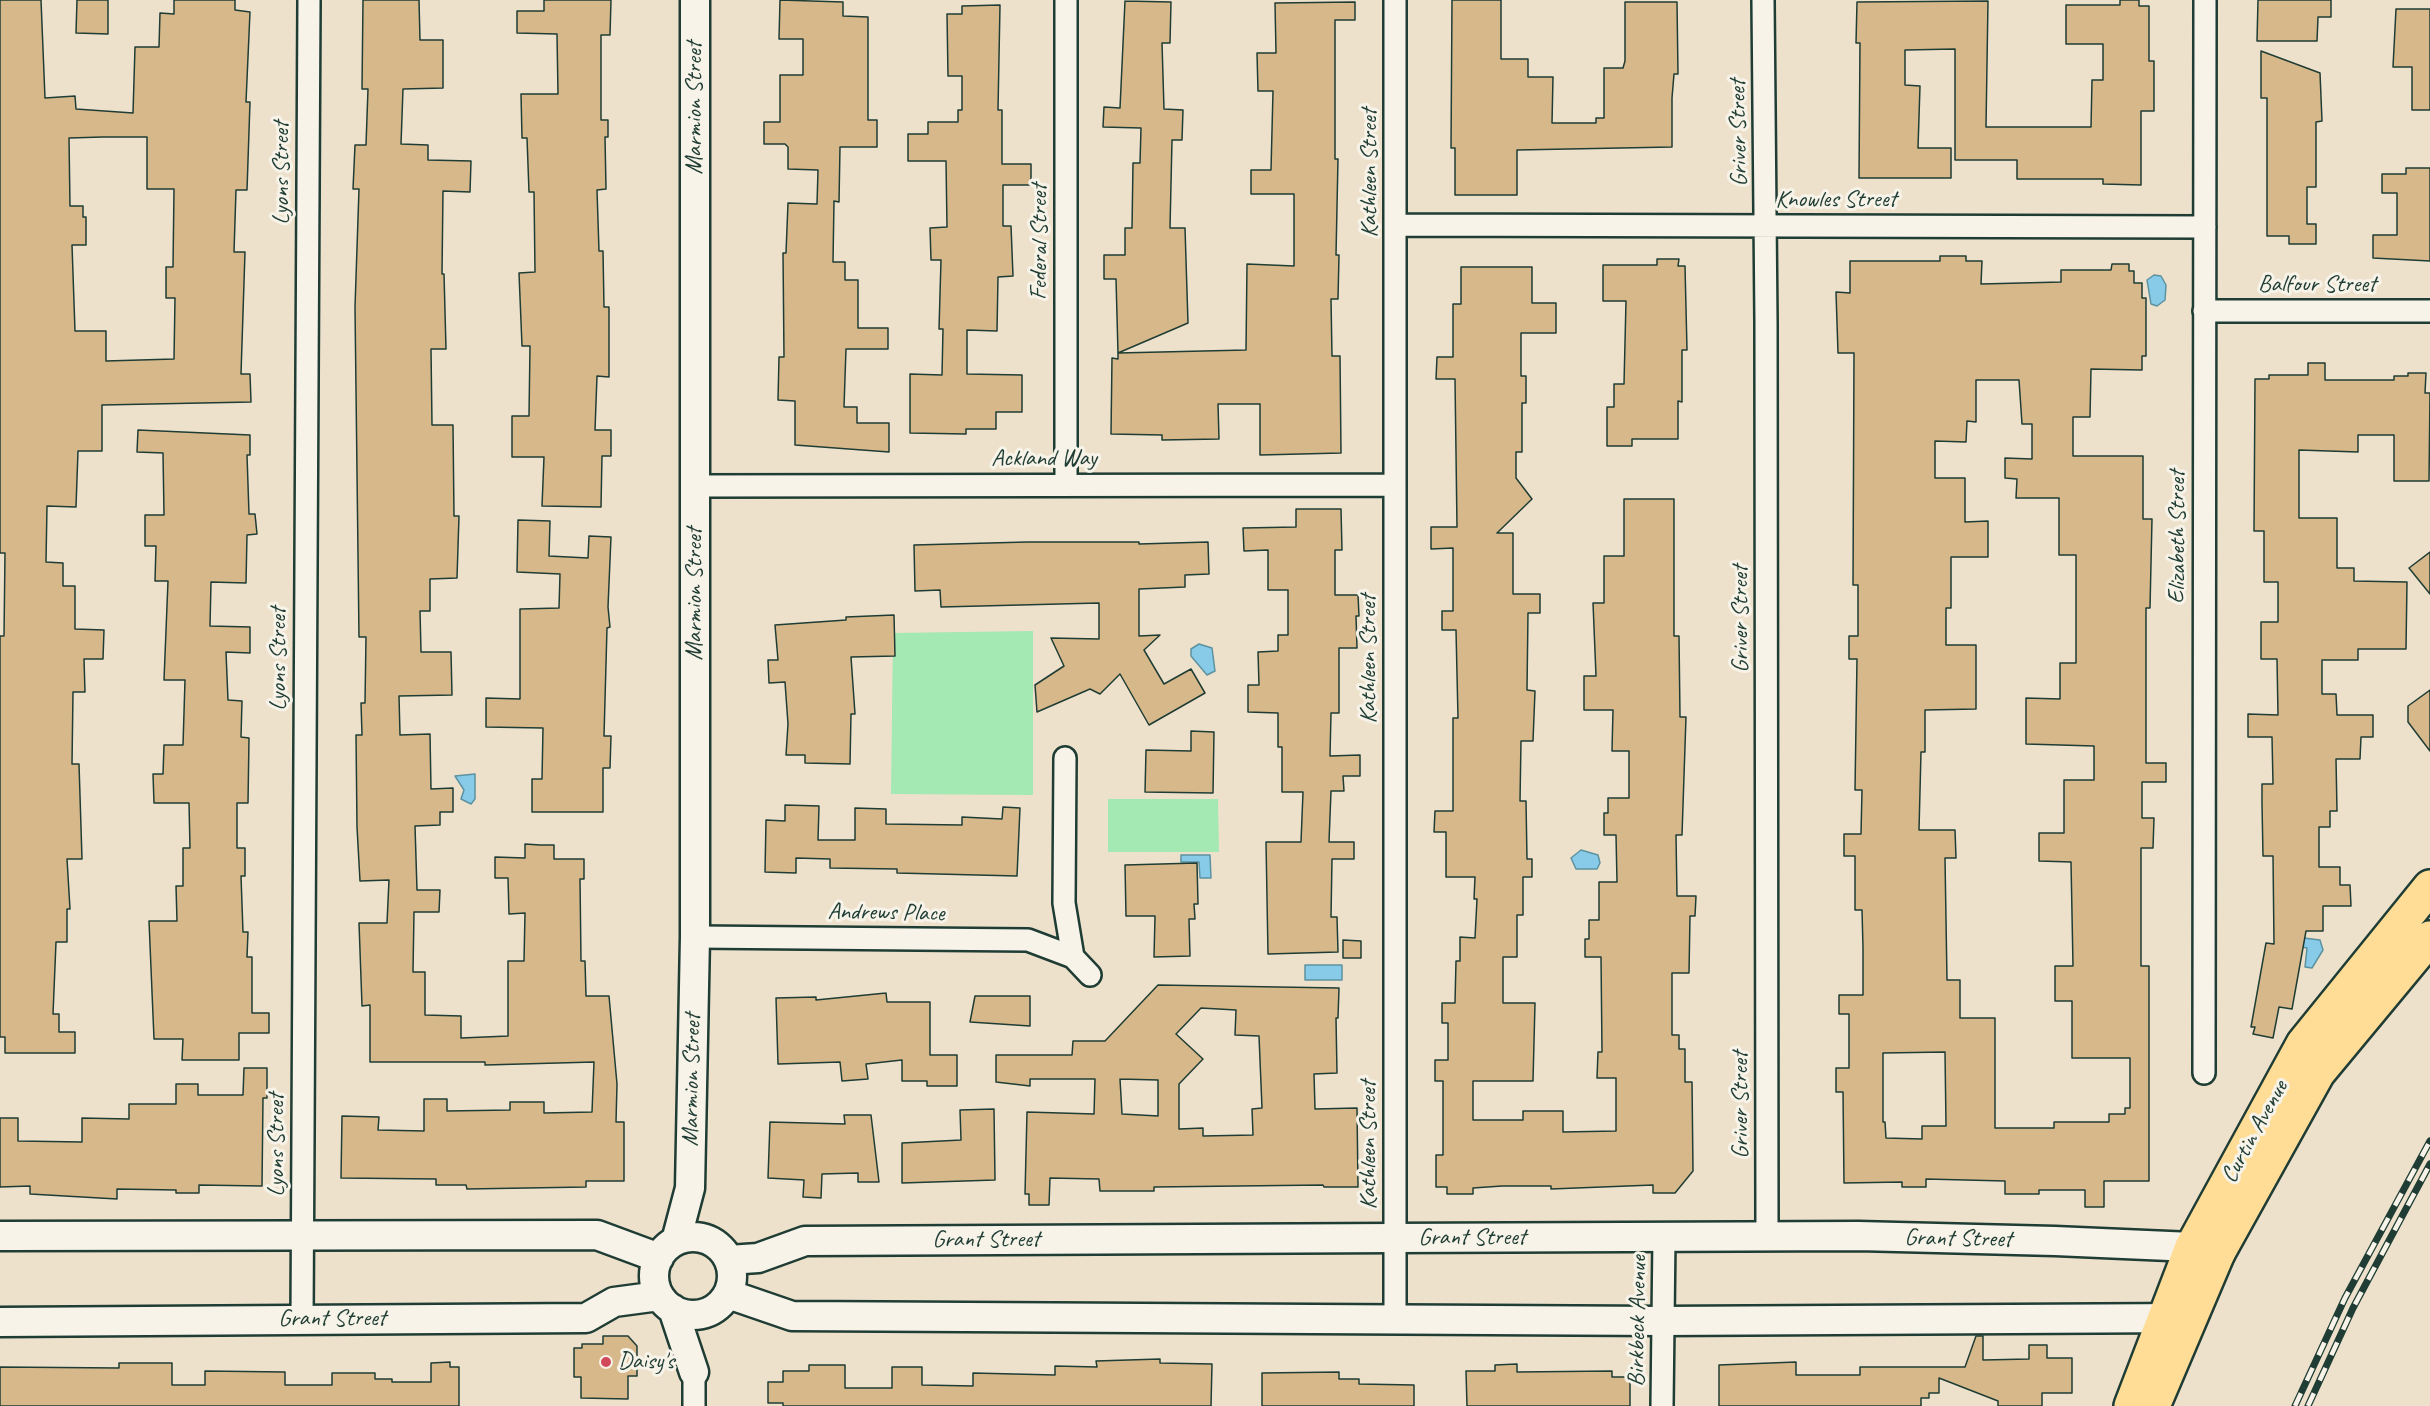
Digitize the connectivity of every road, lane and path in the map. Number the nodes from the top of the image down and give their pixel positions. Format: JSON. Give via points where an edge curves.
{"nodes":[{"id":1,"x":309,"y":0,"type":"edge"},
{"id":2,"x":695,"y":0,"type":"edge"},
{"id":3,"x":1066,"y":0,"type":"edge"},
{"id":4,"x":1395,"y":0,"type":"edge"},
{"id":5,"x":1763,"y":0,"type":"edge"},
{"id":6,"x":2205,"y":0,"type":"edge"},
{"id":7,"x":1395,"y":225,"type":"junction"},
{"id":8,"x":1766,"y":226,"type":"junction"},
{"id":9,"x":2205,"y":227,"type":"junction"},
{"id":10,"x":2204,"y":311,"type":"junction"},
{"id":11,"x":2430,"y":311,"type":"edge"},
{"id":12,"x":1066,"y":484,"type":"junction"},
{"id":13,"x":1395,"y":485,"type":"junction"},
{"id":14,"x":694,"y":486,"type":"junction"},
{"id":15,"x":1065,"y":758,"type":"dead end"},
{"id":16,"x":2430,"y":887,"type":"edge"},
{"id":17,"x":696,"y":937,"type":"junction"},
{"id":18,"x":2430,"y":938,"type":"edge"},
{"id":19,"x":1073,"y":957,"type":"junction"},
{"id":20,"x":1090,"y":975,"type":"dead end"},
{"id":21,"x":2204,"y":1073,"type":"dead end"},
{"id":22,"x":690,"y":1188,"type":"junction"},
{"id":23,"x":0,"y":1236,"type":"edge"},
{"id":24,"x":303,"y":1237,"type":"junction"},
{"id":25,"x":1664,"y":1237,"type":"junction"},
{"id":26,"x":1767,"y":1237,"type":"junction"},
{"id":27,"x":1394,"y":1238,"type":"junction"},
{"id":28,"x":668,"y":1250,"type":"junction"},
{"id":29,"x":2205,"y":1250,"type":"junction"},
{"id":30,"x":720,"y":1251,"type":"junction"},
{"id":31,"x":728,"y":1294,"type":"junction"},
{"id":32,"x":666,"y":1303,"type":"junction"},
{"id":33,"x":706,"y":1313,"type":"junction"},
{"id":34,"x":2177,"y":1318,"type":"junction"},
{"id":35,"x":302,"y":1319,"type":"junction"},
{"id":36,"x":1395,"y":1319,"type":"junction"},
{"id":37,"x":1662,"y":1321,"type":"junction"},
{"id":38,"x":0,"y":1322,"type":"edge"},
{"id":39,"x":694,"y":1372,"type":"junction"},
{"id":40,"x":694,"y":1406,"type":"edge"},
{"id":41,"x":1662,"y":1406,"type":"edge"},
{"id":42,"x":2131,"y":1406,"type":"edge"},
{"id":43,"x":2153,"y":1406,"type":"edge"}],
"edges":[{"from":1,"to":24,"type":"street","name":"Lyons Street"},
{"from":2,"to":14,"type":"street","name":"Marmion Street"},
{"from":3,"to":12,"type":"street","name":"Federal Street"},
{"from":4,"to":7,"type":"street","name":"Kathleen Street"},
{"from":5,"to":8,"type":"street","name":"Griver Street"},
{"from":6,"to":9,"type":"street","name":"Elizabeth Street"},
{"from":7,"to":8,"type":"street","name":"Knowles Street"},
{"from":7,"to":13,"type":"street","name":"Kathleen Street"},
{"from":8,"to":9,"type":"street","name":"Knowles Street"},
{"from":8,"to":26,"type":"street","name":"Griver Street"},
{"from":9,"to":10,"type":"street","name":"Elizabeth Street"},
{"from":10,"to":11,"type":"street","name":"Balfour Street"},
{"from":10,"to":21,"type":"street","name":"Elizabeth Street"},
{"from":12,"to":13,"type":"street","name":"Ackland Way"},
{"from":12,"to":14,"type":"street","name":"Ackland Way"},
{"from":13,"to":27,"type":"street","name":"Kathleen Street"},
{"from":14,"to":17,"type":"street","name":"Marmion Street"},
{"from":15,"to":19,"type":"street","via":[[1064,903]]},
{"from":16,"to":29,"type":"main road","name":"Curtin Avenue","via":[[2303,1044]]},
{"from":17,"to":19,"type":"street","name":"Andrews Place","via":[[1029,939]]},
{"from":17,"to":22,"type":"street","name":"Marmion Street"},
{"from":18,"to":29,"type":"main road","name":"Curtin Avenue","via":[[2318,1073]]},
{"from":19,"to":20,"type":"street","name":"Andrews Place"},
{"from":22,"to":28,"type":"street","name":"Marmion Street"},
{"from":22,"to":30,"type":"street","name":"Marmion Street"},
{"from":23,"to":24,"type":"street"},
{"from":24,"to":28,"type":"street","via":[[597,1235]]},
{"from":24,"to":35,"type":"street","name":"Lyons Street"},
{"from":25,"to":26,"type":"street","name":"Grant Street"},
{"from":25,"to":27,"type":"street","name":"Grant Street"},
{"from":25,"to":37,"type":"street","name":"Birkbeck Avenue"},
{"from":26,"to":29,"type":"street","name":"Grant Street","via":[[2031,1240]]},
{"from":27,"to":30,"type":"street","name":"Grant Street","via":[[805,1241],[758,1258]]},
{"from":27,"to":36,"type":"street","name":"Kathleen Street"},
{"from":28,"to":30,"type":"street","via":[[699,1238]]},
{"from":28,"to":32,"type":"street","via":[[654,1270],[655,1284]]},
{"from":29,"to":34,"type":"main road","name":"Curtin Avenue"},
{"from":30,"to":31,"type":"street","via":[[732,1283]]},
{"from":31,"to":33,"type":"street"},
{"from":31,"to":36,"type":"street","via":[[792,1316]]},
{"from":32,"to":33,"type":"street","via":[[684,1314]]},
{"from":32,"to":35,"type":"street","name":"Grant Street","via":[[614,1302],[586,1318]]},
{"from":32,"to":39,"type":"street"},
{"from":33,"to":39,"type":"street"},
{"from":34,"to":37,"type":"street"},
{"from":34,"to":42,"type":"main road","name":"Curtin Avenue"},
{"from":34,"to":43,"type":"main road","name":"Curtin Avenue"},
{"from":35,"to":38,"type":"street","name":"Grant Street"},
{"from":36,"to":37,"type":"street"},
{"from":37,"to":41,"type":"street","name":"Birkbeck Avenue"},
{"from":39,"to":40,"type":"street"}]}
